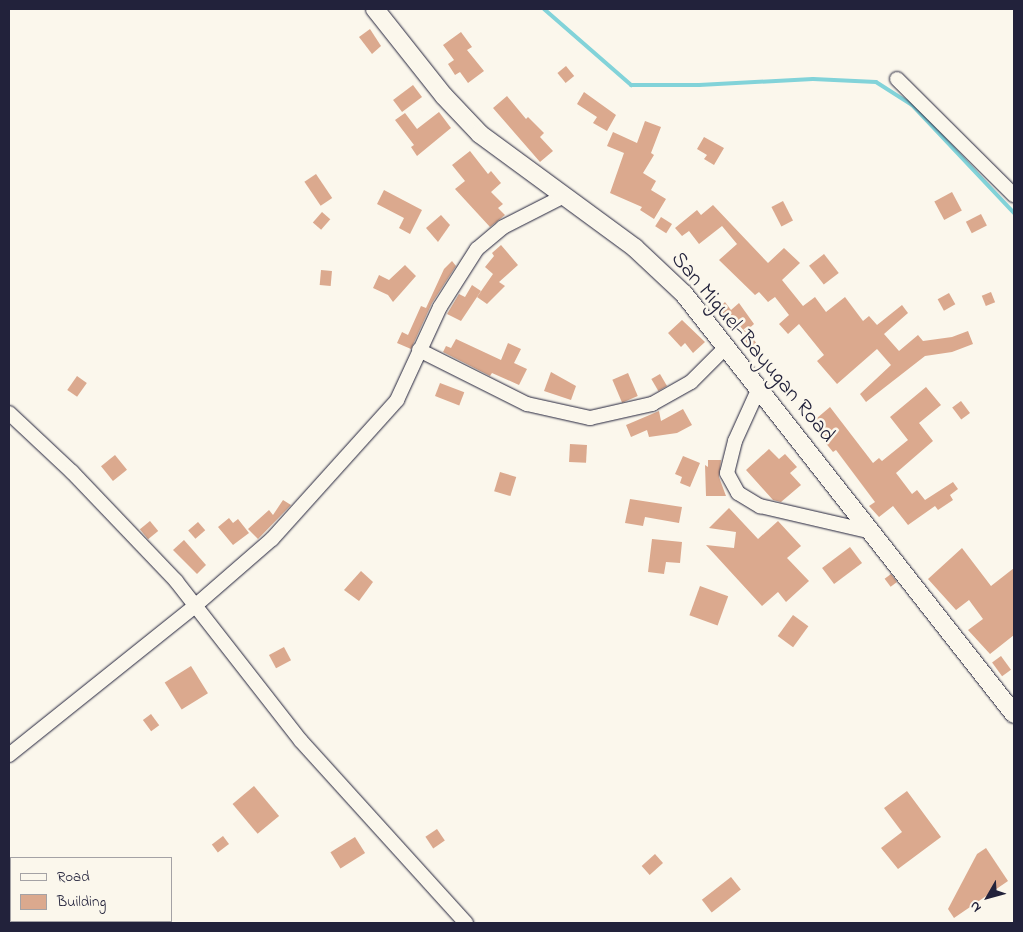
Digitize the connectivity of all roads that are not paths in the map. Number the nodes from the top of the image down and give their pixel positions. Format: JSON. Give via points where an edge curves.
{"nodes":[{"id":1,"x":375,"y":9,"type":"edge"},
{"id":2,"x":897,"y":79,"type":"dead end"},
{"id":3,"x":1014,"y":195,"type":"edge"},
{"id":4,"x":564,"y":196,"type":"junction"},
{"id":5,"x":726,"y":347,"type":"junction"},
{"id":6,"x":419,"y":350,"type":"junction"},
{"id":7,"x":759,"y":388,"type":"junction"},
{"id":8,"x":9,"y":413,"type":"edge"},
{"id":9,"x":873,"y":532,"type":"junction"},
{"id":10,"x":196,"y":605,"type":"junction"},
{"id":11,"x":1014,"y":714,"type":"edge"},
{"id":12,"x":9,"y":755,"type":"edge"},
{"id":13,"x":466,"y":923,"type":"edge"}],
"edges":[{"from":1,"to":4,"type":"main road","name":"San Miguel-Bayugan Road","via":[[444,96],[480,134]]},
{"from":2,"to":3,"type":"street"},
{"from":4,"to":5,"type":"main road","name":"San Miguel-Bayugan Road","via":[[662,271]]},
{"from":4,"to":6,"type":"street","via":[[489,236],[440,307]]},
{"from":5,"to":6,"type":"street","via":[[691,382],[652,404],[590,418],[527,404]]},
{"from":5,"to":7,"type":"main road","name":"San Miguel-Bayugan Road"},
{"from":6,"to":10,"type":"street","via":[[397,400],[374,428],[272,538]]},
{"from":7,"to":9,"type":"main road","name":"San Miguel-Bayugan Road"},
{"from":7,"to":9,"type":"street","via":[[735,441],[727,473],[738,493],[760,506]]},
{"from":8,"to":10,"type":"street","via":[[72,472]]},
{"from":9,"to":11,"type":"main road","name":"San Miguel-Bayugan Road"},
{"from":10,"to":12,"type":"street"},
{"from":10,"to":13,"type":"street","via":[[301,741]]}]}
